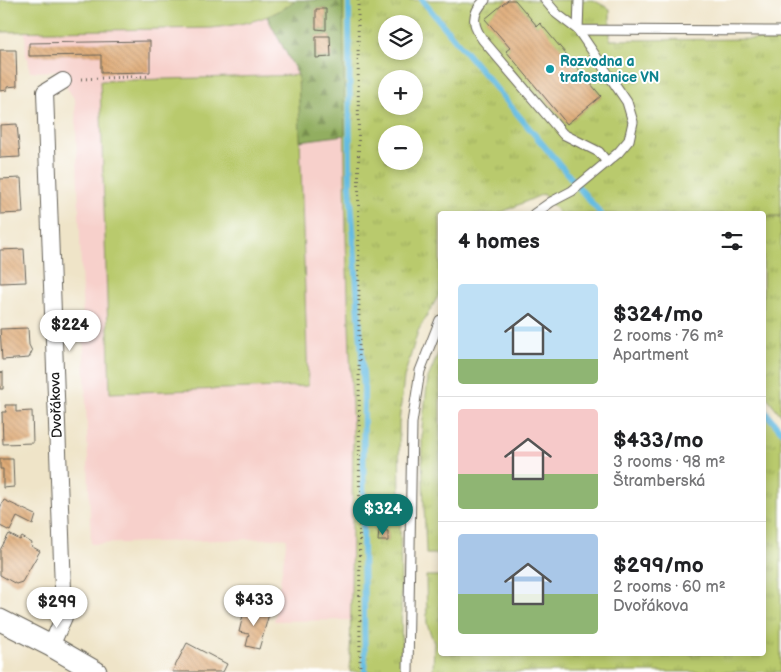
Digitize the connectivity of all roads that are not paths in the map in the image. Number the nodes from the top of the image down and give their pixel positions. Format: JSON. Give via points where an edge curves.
{"nodes":[{"id":1,"x":485,"y":0,"type":"edge"},
{"id":2,"x":545,"y":0,"type":"edge"},
{"id":3,"x":579,"y":0,"type":"edge"},
{"id":4,"x":578,"y":30,"type":"junction"},
{"id":5,"x":781,"y":31,"type":"edge"},
{"id":6,"x":63,"y":81,"type":"road end"},
{"id":7,"x":607,"y":162,"type":"junction"},
{"id":8,"x":538,"y":211,"type":"edge"},
{"id":9,"x":438,"y":325,"type":"edge"},
{"id":10,"x":0,"y":620,"type":"edge"},
{"id":11,"x":51,"y":646,"type":"junction"},
{"id":12,"x":96,"y":672,"type":"edge"},
{"id":13,"x":408,"y":672,"type":"edge"}],
"edges":[{"from":1,"to":7,"type":"lane","via":[[477,10],[474,22],[483,40],[563,134],[599,152]]},
{"from":2,"to":4,"type":"lane"},
{"from":3,"to":4,"type":"lane"},
{"from":4,"to":5,"type":"lane"},
{"from":4,"to":7,"type":"lane","via":[[617,85],[633,118],[626,144]]},
{"from":6,"to":11,"type":"street","name":"Dvořákova","via":[[45,92],[64,616]]},
{"from":7,"to":8,"type":"lane","via":[[572,191]]},
{"from":9,"to":13,"type":"lane","via":[[420,371],[412,423]]},
{"from":10,"to":11,"type":"street"},
{"from":11,"to":12,"type":"street"}]}
